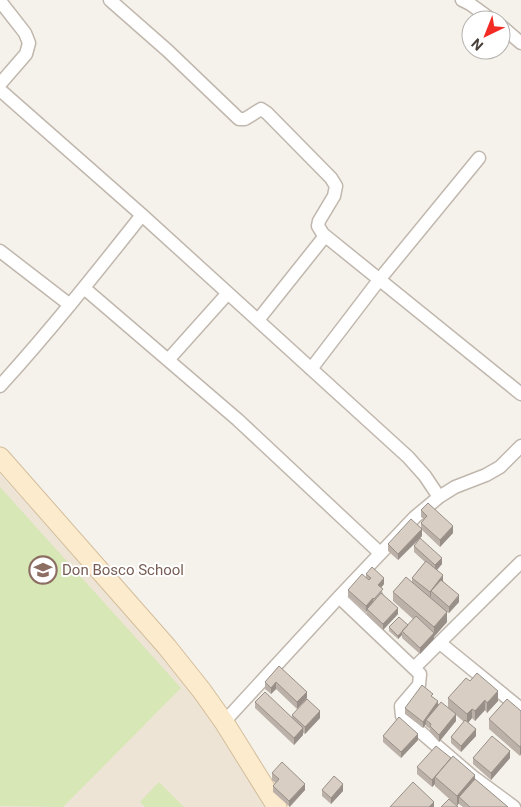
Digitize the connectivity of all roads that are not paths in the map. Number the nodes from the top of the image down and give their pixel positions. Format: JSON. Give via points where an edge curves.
{"nodes":[{"id":1,"x":110,"y":0,"type":"edge"},
{"id":2,"x":0,"y":1,"type":"edge"},
{"id":3,"x":467,"y":1,"type":"edge"},
{"id":4,"x":479,"y":10,"type":"edge"},
{"id":5,"x":511,"y":34,"type":"edge"},
{"id":6,"x":521,"y":43,"type":"edge"},
{"id":7,"x":1,"y":92,"type":"edge"},
{"id":8,"x":479,"y":158,"type":"dead end"},
{"id":9,"x":142,"y":215,"type":"junction"},
{"id":10,"x":325,"y":236,"type":"junction"},
{"id":11,"x":0,"y":251,"type":"edge"},
{"id":12,"x":379,"y":280,"type":"junction"},
{"id":13,"x":84,"y":288,"type":"junction"},
{"id":14,"x":228,"y":293,"type":"junction"},
{"id":15,"x":70,"y":305,"type":"junction"},
{"id":16,"x":258,"y":320,"type":"junction"},
{"id":17,"x":168,"y":360,"type":"junction"},
{"id":18,"x":311,"y":369,"type":"junction"},
{"id":19,"x":0,"y":386,"type":"edge"},
{"id":20,"x":521,"y":394,"type":"edge"},
{"id":21,"x":521,"y":446,"type":"edge"},
{"id":22,"x":0,"y":457,"type":"edge"},
{"id":23,"x":439,"y":497,"type":"junction"},
{"id":24,"x":380,"y":553,"type":"junction"},
{"id":25,"x":521,"y":562,"type":"edge"},
{"id":26,"x":339,"y":597,"type":"junction"},
{"id":27,"x":440,"y":643,"type":"junction"},
{"id":28,"x":414,"y":668,"type":"junction"},
{"id":29,"x":521,"y":709,"type":"edge"},
{"id":30,"x":224,"y":722,"type":"junction"},
{"id":31,"x":277,"y":807,"type":"edge"},
{"id":32,"x":514,"y":807,"type":"edge"}],
"edges":[{"from":1,"to":10,"type":"street","via":[[232,113],[243,120],[262,109],[331,178],[336,192],[318,226]]},
{"from":2,"to":7,"type":"street","via":[[29,43],[26,54]]},
{"from":3,"to":4,"type":"street"},
{"from":5,"to":6,"type":"street"},
{"from":7,"to":9,"type":"street"},
{"from":8,"to":12,"type":"street"},
{"from":9,"to":13,"type":"street"},
{"from":9,"to":14,"type":"street"},
{"from":10,"to":12,"type":"street"},
{"from":10,"to":16,"type":"street"},
{"from":11,"to":15,"type":"street"},
{"from":12,"to":18,"type":"street"},
{"from":12,"to":20,"type":"street"},
{"from":13,"to":15,"type":"street"},
{"from":13,"to":17,"type":"street"},
{"from":14,"to":16,"type":"street"},
{"from":14,"to":17,"type":"street"},
{"from":15,"to":19,"type":"street"},
{"from":16,"to":18,"type":"street"},
{"from":17,"to":24,"type":"street","via":[[238,420]]},
{"from":18,"to":23,"type":"street","via":[[408,457],[426,476]]},
{"from":21,"to":23,"type":"street","via":[[500,467]]},
{"from":22,"to":30,"type":"street","via":[[166,647]]},
{"from":23,"to":24,"type":"street"},
{"from":24,"to":26,"type":"street"},
{"from":25,"to":27,"type":"street"},
{"from":26,"to":28,"type":"street"},
{"from":26,"to":30,"type":"street"},
{"from":27,"to":28,"type":"street"},
{"from":27,"to":29,"type":"street"},
{"from":28,"to":32,"type":"street","via":[[420,674],[421,682],[401,706],[402,716]]},
{"from":30,"to":31,"type":"street"}]}
